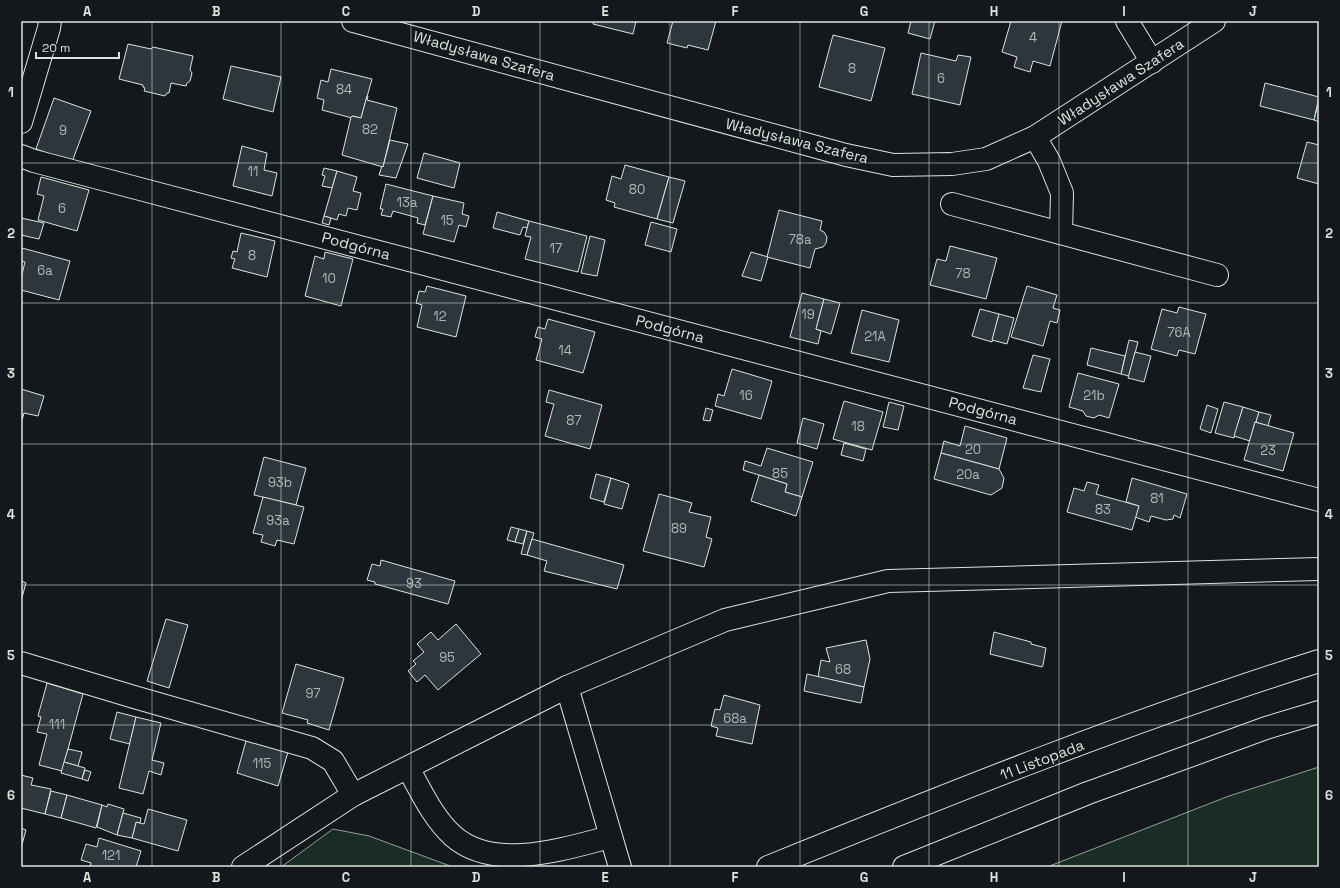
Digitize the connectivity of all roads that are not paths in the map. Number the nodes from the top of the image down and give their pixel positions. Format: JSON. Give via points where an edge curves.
{"nodes":[{"id":1,"x":50,"y":21,"type":"edge"},
{"id":2,"x":353,"y":21,"type":"edge"},
{"id":3,"x":1127,"y":21,"type":"edge"},
{"id":4,"x":1214,"y":21,"type":"edge"},
{"id":5,"x":392,"y":26,"type":"edge"},
{"id":6,"x":1152,"y":62,"type":"junction"},
{"id":7,"x":21,"y":122,"type":"edge"},
{"id":8,"x":1035,"y":138,"type":"junction"},
{"id":9,"x":21,"y":156,"type":"edge"},
{"id":10,"x":952,"y":204,"type":"dead end"},
{"id":11,"x":1061,"y":233,"type":"junction"},
{"id":12,"x":1217,"y":275,"type":"dead end"},
{"id":13,"x":1319,"y":500,"type":"edge"},
{"id":14,"x":1319,"y":569,"type":"edge"},
{"id":15,"x":1319,"y":661,"type":"edge"},
{"id":16,"x":21,"y":663,"type":"edge"},
{"id":17,"x":568,"y":687,"type":"junction"},
{"id":18,"x":1319,"y":712,"type":"edge"},
{"id":19,"x":408,"y":768,"type":"junction"},
{"id":20,"x":353,"y":795,"type":"junction"},
{"id":21,"x":610,"y":837,"type":"junction"},
{"id":22,"x":243,"y":867,"type":"edge"},
{"id":23,"x":620,"y":867,"type":"edge"},
{"id":24,"x":768,"y":867,"type":"edge"},
{"id":25,"x":904,"y":867,"type":"edge"}],
"edges":[{"from":1,"to":7,"type":"street"},
{"from":2,"to":5,"type":"street","name":"Władysława Szafera"},
{"from":3,"to":6,"type":"street"},
{"from":4,"to":6,"type":"street","name":"Władysława Szafera"},
{"from":5,"to":8,"type":"street","name":"Władysława Szafera","via":[[838,153],[893,165],[952,164],[986,159]]},
{"from":6,"to":8,"type":"street","name":"Władysława Szafera"},
{"from":8,"to":11,"type":"street","via":[[1049,161],[1062,193]]},
{"from":9,"to":13,"type":"street","name":"Podgórna"},
{"from":10,"to":11,"type":"street"},
{"from":11,"to":12,"type":"street"},
{"from":14,"to":17,"type":"street","via":[[888,581],[724,620]]},
{"from":15,"to":24,"type":"street","name":"11 Listopada","via":[[1142,721]]},
{"from":16,"to":20,"type":"street","via":[[312,748],[333,761]]},
{"from":17,"to":19,"type":"street"},
{"from":17,"to":21,"type":"street"},
{"from":18,"to":25,"type":"street","via":[[1266,728],[1088,794]]},
{"from":19,"to":20,"type":"street"},
{"from":19,"to":21,"type":"street","via":[[437,817],[453,836],[471,848],[495,855],[519,856]]},
{"from":20,"to":22,"type":"street"},
{"from":21,"to":23,"type":"street"}]}
